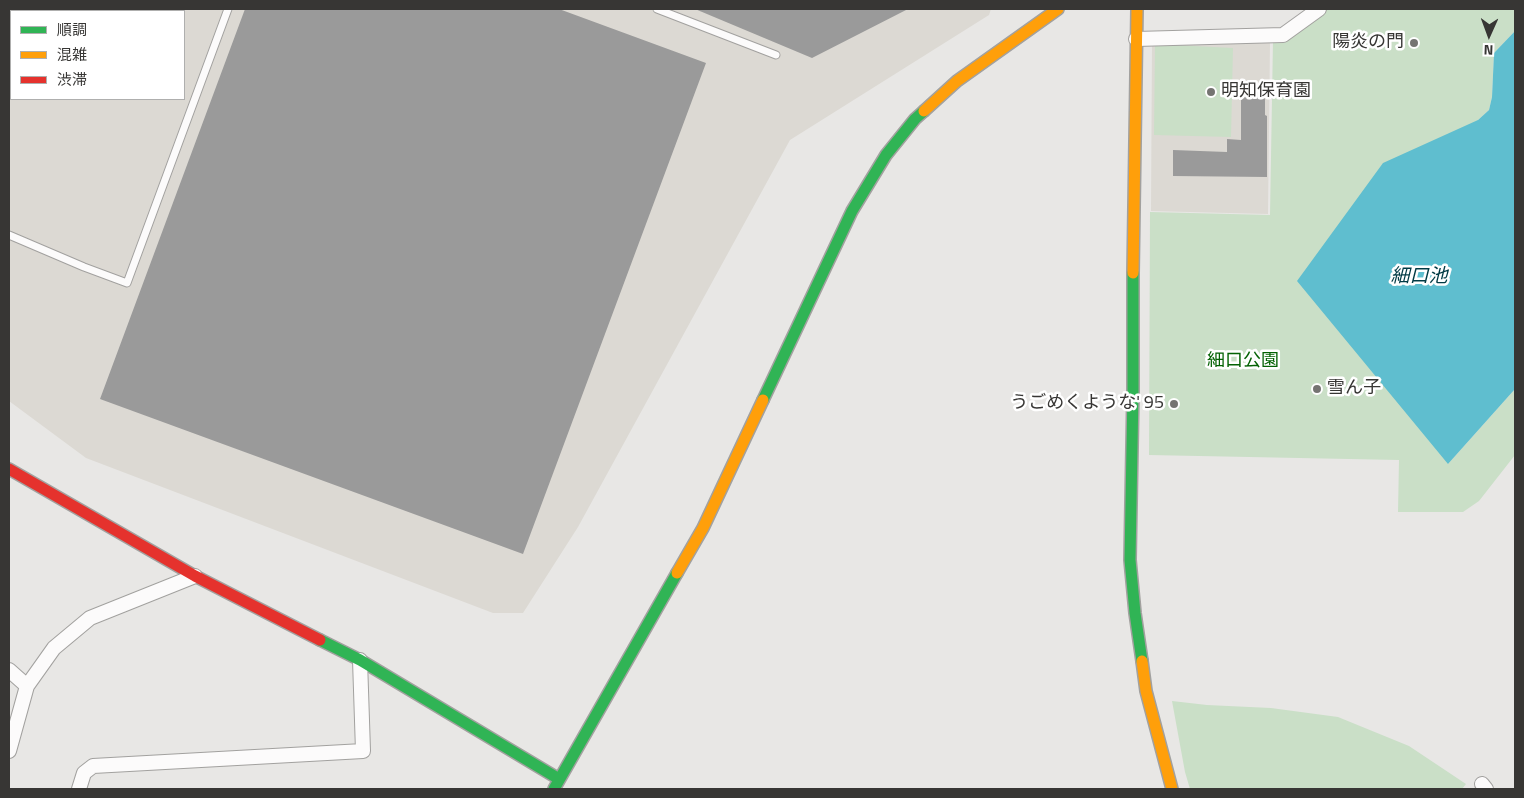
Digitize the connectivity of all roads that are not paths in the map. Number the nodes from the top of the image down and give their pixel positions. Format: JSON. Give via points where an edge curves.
{"nodes":[{"id":1,"x":228,"y":9,"type":"edge"},
{"id":2,"x":657,"y":9,"type":"edge"},
{"id":3,"x":1058,"y":9,"type":"edge"},
{"id":4,"x":1137,"y":9,"type":"edge"},
{"id":5,"x":1319,"y":9,"type":"edge"},
{"id":6,"x":1136,"y":39,"type":"junction"},
{"id":7,"x":776,"y":55,"type":"dead end"},
{"id":8,"x":9,"y":235,"type":"edge"},
{"id":9,"x":9,"y":468,"type":"edge"},
{"id":10,"x":195,"y":576,"type":"junction"},
{"id":11,"x":360,"y":660,"type":"junction"},
{"id":12,"x":9,"y":670,"type":"edge"},
{"id":13,"x":27,"y":686,"type":"junction"},
{"id":14,"x":9,"y":751,"type":"edge"},
{"id":15,"x":556,"y":784,"type":"edge"},
{"id":16,"x":79,"y":789,"type":"edge"},
{"id":17,"x":1172,"y":789,"type":"edge"},
{"id":18,"x":1480,"y":789,"type":"edge"},
{"id":19,"x":1486,"y":789,"type":"edge"}],
"edges":[{"from":1,"to":8,"type":"lane","via":[[127,283]]},
{"from":2,"to":7,"type":"lane"},
{"from":3,"to":15,"type":"street","via":[[957,81],[916,119],[886,155],[852,211],[703,528]]},
{"from":4,"to":6,"type":"street"},
{"from":5,"to":6,"type":"street","via":[[1283,35]]},
{"from":6,"to":17,"type":"street","via":[[1130,560],[1146,691]]},
{"from":9,"to":10,"type":"street"},
{"from":10,"to":11,"type":"street"},
{"from":10,"to":13,"type":"street","via":[[90,618],[54,648]]},
{"from":11,"to":15,"type":"street"},
{"from":11,"to":16,"type":"street","via":[[363,751],[93,766],[84,773]]},
{"from":12,"to":13,"type":"street"},
{"from":13,"to":14,"type":"street"},
{"from":18,"to":19,"type":"street","via":[[1482,784]]}]}
